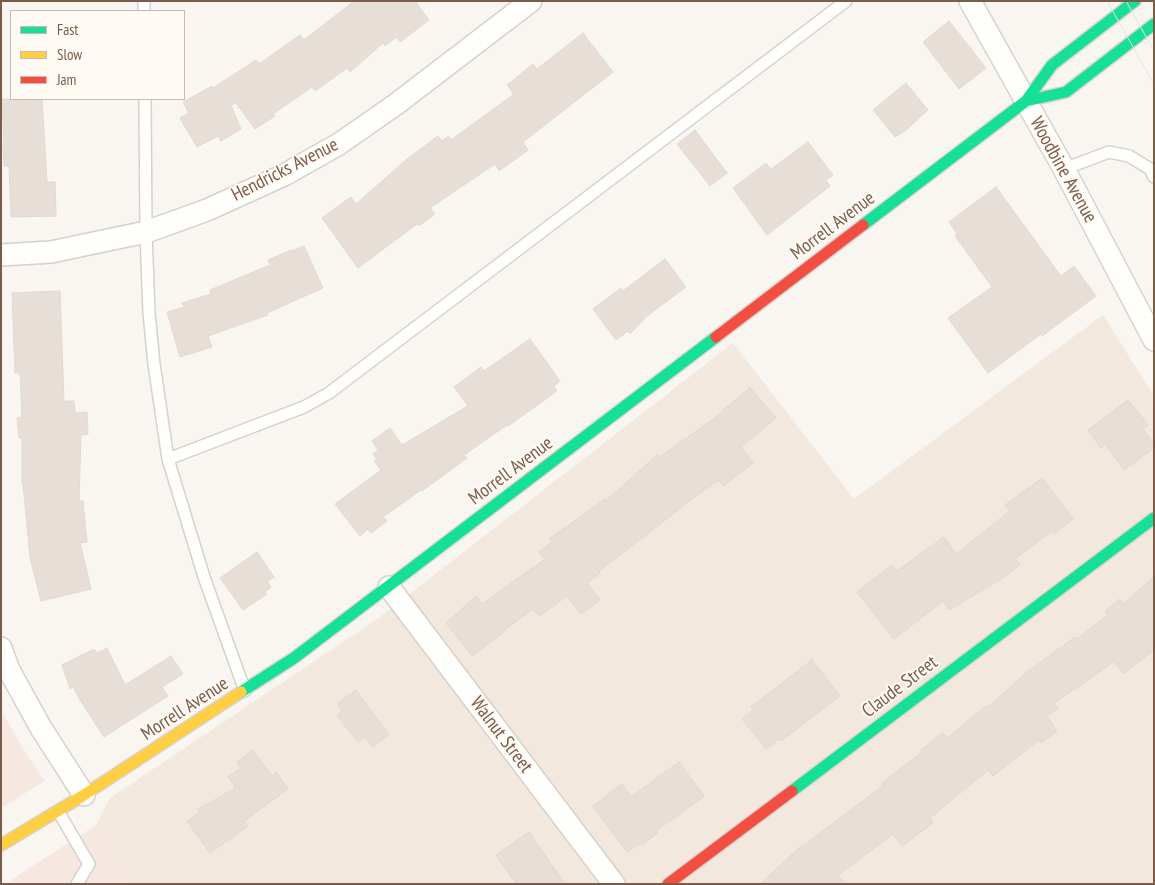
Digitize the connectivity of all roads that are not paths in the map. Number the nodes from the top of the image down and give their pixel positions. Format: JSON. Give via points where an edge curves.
{"nodes":[{"id":1,"x":532,"y":1,"type":"edge"},
{"id":2,"x":846,"y":1,"type":"edge"},
{"id":3,"x":970,"y":1,"type":"edge"},
{"id":4,"x":1135,"y":1,"type":"edge"},
{"id":5,"x":1154,"y":24,"type":"edge"},
{"id":6,"x":145,"y":100,"type":"edge"},
{"id":7,"x":1026,"y":102,"type":"junction"},
{"id":8,"x":1064,"y":169,"type":"junction"},
{"id":9,"x":1154,"y":177,"type":"edge"},
{"id":10,"x":146,"y":232,"type":"junction"},
{"id":11,"x":1,"y":255,"type":"edge"},
{"id":12,"x":1154,"y":340,"type":"edge"},
{"id":13,"x":168,"y":459,"type":"junction"},
{"id":14,"x":1154,"y":518,"type":"edge"},
{"id":15,"x":389,"y":586,"type":"junction"},
{"id":16,"x":1,"y":648,"type":"edge"},
{"id":17,"x":245,"y":691,"type":"junction"},
{"id":18,"x":84,"y":795,"type":"junction"},
{"id":19,"x":58,"y":811,"type":"junction"},
{"id":20,"x":1,"y":845,"type":"edge"},
{"id":21,"x":77,"y":884,"type":"edge"},
{"id":22,"x":614,"y":884,"type":"edge"},
{"id":23,"x":668,"y":884,"type":"edge"}],
"edges":[{"from":1,"to":10,"type":"street","name":"Hendricks Avenue","via":[[339,144],[258,187]]},
{"from":2,"to":13,"type":"lane","via":[[329,393],[304,407]]},
{"from":3,"to":7,"type":"street","name":"Woodbine Avenue"},
{"from":4,"to":7,"type":"street","name":"Morrell Avenue","via":[[1052,65]]},
{"from":5,"to":7,"type":"street","name":"Morrell Avenue","via":[[1066,92]]},
{"from":6,"to":10,"type":"lane"},
{"from":7,"to":8,"type":"street","name":"Woodbine Avenue"},
{"from":7,"to":15,"type":"street","name":"Morrell Avenue"},
{"from":8,"to":9,"type":"lane","via":[[1109,152],[1129,156],[1150,169]]},
{"from":8,"to":12,"type":"street","name":"Woodbine Avenue"},
{"from":10,"to":11,"type":"street","name":"Hendricks Avenue","via":[[51,252]]},
{"from":10,"to":13,"type":"lane","via":[[149,313]]},
{"from":13,"to":17,"type":"lane","via":[[204,577]]},
{"from":14,"to":23,"type":"street","name":"Claude Street"},
{"from":15,"to":17,"type":"street","name":"Morrell Avenue"},
{"from":15,"to":22,"type":"street","name":"Walnut Street"},
{"from":16,"to":18,"type":"street","via":[[9,670],[41,728]]},
{"from":17,"to":18,"type":"street","name":"Morrell Avenue"},
{"from":18,"to":19,"type":"street","name":"Morrell Avenue"},
{"from":19,"to":20,"type":"street","name":"Morrell Avenue"},
{"from":19,"to":21,"type":"lane","via":[[89,864]]}]}
